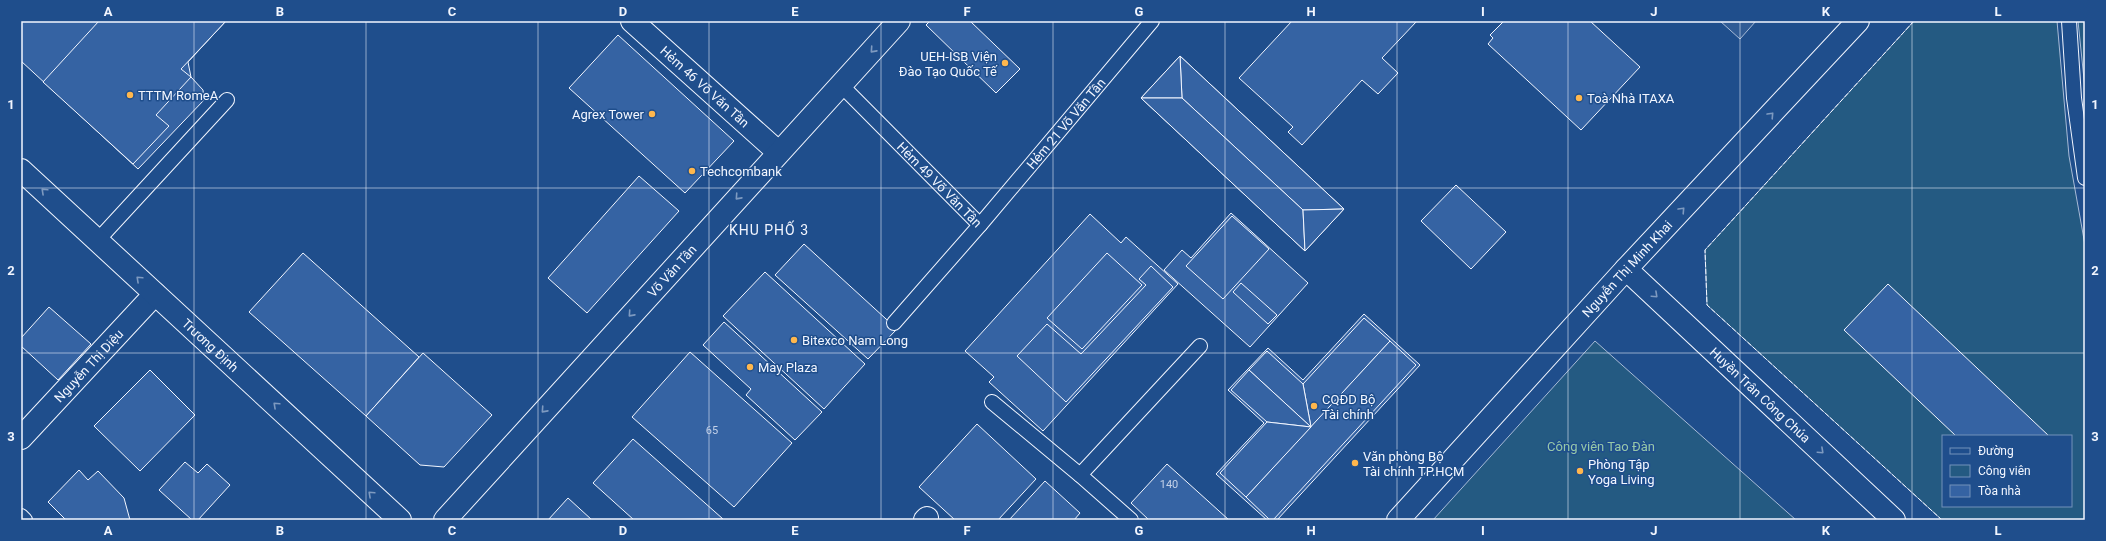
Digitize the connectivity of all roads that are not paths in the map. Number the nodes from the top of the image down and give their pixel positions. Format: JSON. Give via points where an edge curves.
{"nodes":[{"id":1,"x":632,"y":21,"type":"edge"},
{"id":2,"x":899,"y":21,"type":"edge"},
{"id":3,"x":1152,"y":21,"type":"edge"},
{"id":4,"x":1858,"y":21,"type":"edge"},
{"id":5,"x":2069,"y":21,"type":"edge"},
{"id":6,"x":841,"y":85,"type":"junction"},
{"id":7,"x":227,"y":100,"type":"dead end"},
{"id":8,"x":778,"y":152,"type":"junction"},
{"id":9,"x":21,"y":170,"type":"edge"},
{"id":10,"x":2085,"y":178,"type":"edge"},
{"id":11,"x":980,"y":226,"type":"junction"},
{"id":12,"x":98,"y":240,"type":"junction"},
{"id":13,"x":1626,"y":269,"type":"junction"},
{"id":14,"x":155,"y":294,"type":"junction"},
{"id":15,"x":894,"y":323,"type":"dead end"},
{"id":16,"x":1200,"y":346,"type":"dead end"},
{"id":17,"x":992,"y":402,"type":"dead end"},
{"id":18,"x":21,"y":438,"type":"edge"},
{"id":19,"x":1080,"y":475,"type":"junction"},
{"id":20,"x":21,"y":516,"type":"edge"},
{"id":21,"x":25,"y":520,"type":"edge"},
{"id":22,"x":400,"y":520,"type":"edge"},
{"id":23,"x":445,"y":520,"type":"edge"},
{"id":24,"x":1131,"y":520,"type":"edge"},
{"id":25,"x":1398,"y":520,"type":"edge"},
{"id":26,"x":1894,"y":520,"type":"edge"}],
"edges":[{"from":1,"to":8,"type":"main road","name":"Hẻm 46 Võ Văn Tần"},
{"from":2,"to":6,"type":"main road","name":"Võ Văn Tần","one_way":true},
{"from":3,"to":11,"type":"lane","name":"Hẻm 21 Võ Văn Tần"},
{"from":13,"to":4,"type":"main road","name":"Nguyễn Thị Minh Khai","one_way":true},
{"from":5,"to":10,"type":"lane","via":[[2074,98]]},
{"from":6,"to":8,"type":"main road","name":"Võ Văn Tần"},
{"from":6,"to":11,"type":"lane","name":"Hẻm 49 Võ Văn Tần"},
{"from":7,"to":12,"type":"lane"},
{"from":8,"to":23,"type":"main road","name":"Võ Văn Tần","one_way":true},
{"from":12,"to":9,"type":"main road","name":"Trương Định","one_way":true},
{"from":11,"to":15,"type":"lane","name":"Hẻm 49 Võ Văn Tần"},
{"from":14,"to":12,"type":"main road","name":"Trương Định","one_way":true},
{"from":13,"to":25,"type":"main road","name":"Nguyễn Thị Minh Khai"},
{"from":13,"to":26,"type":"main road","name":"Huyền Trân Công Chúa","one_way":true},
{"from":14,"to":18,"type":"main road","name":"Nguyễn Thị Diệu"},
{"from":22,"to":14,"type":"main road","name":"Trương Định","one_way":true},
{"from":16,"to":19,"type":"lane"},
{"from":17,"to":19,"type":"lane"},
{"from":19,"to":24,"type":"lane"},
{"from":20,"to":21,"type":"lane"}]}
